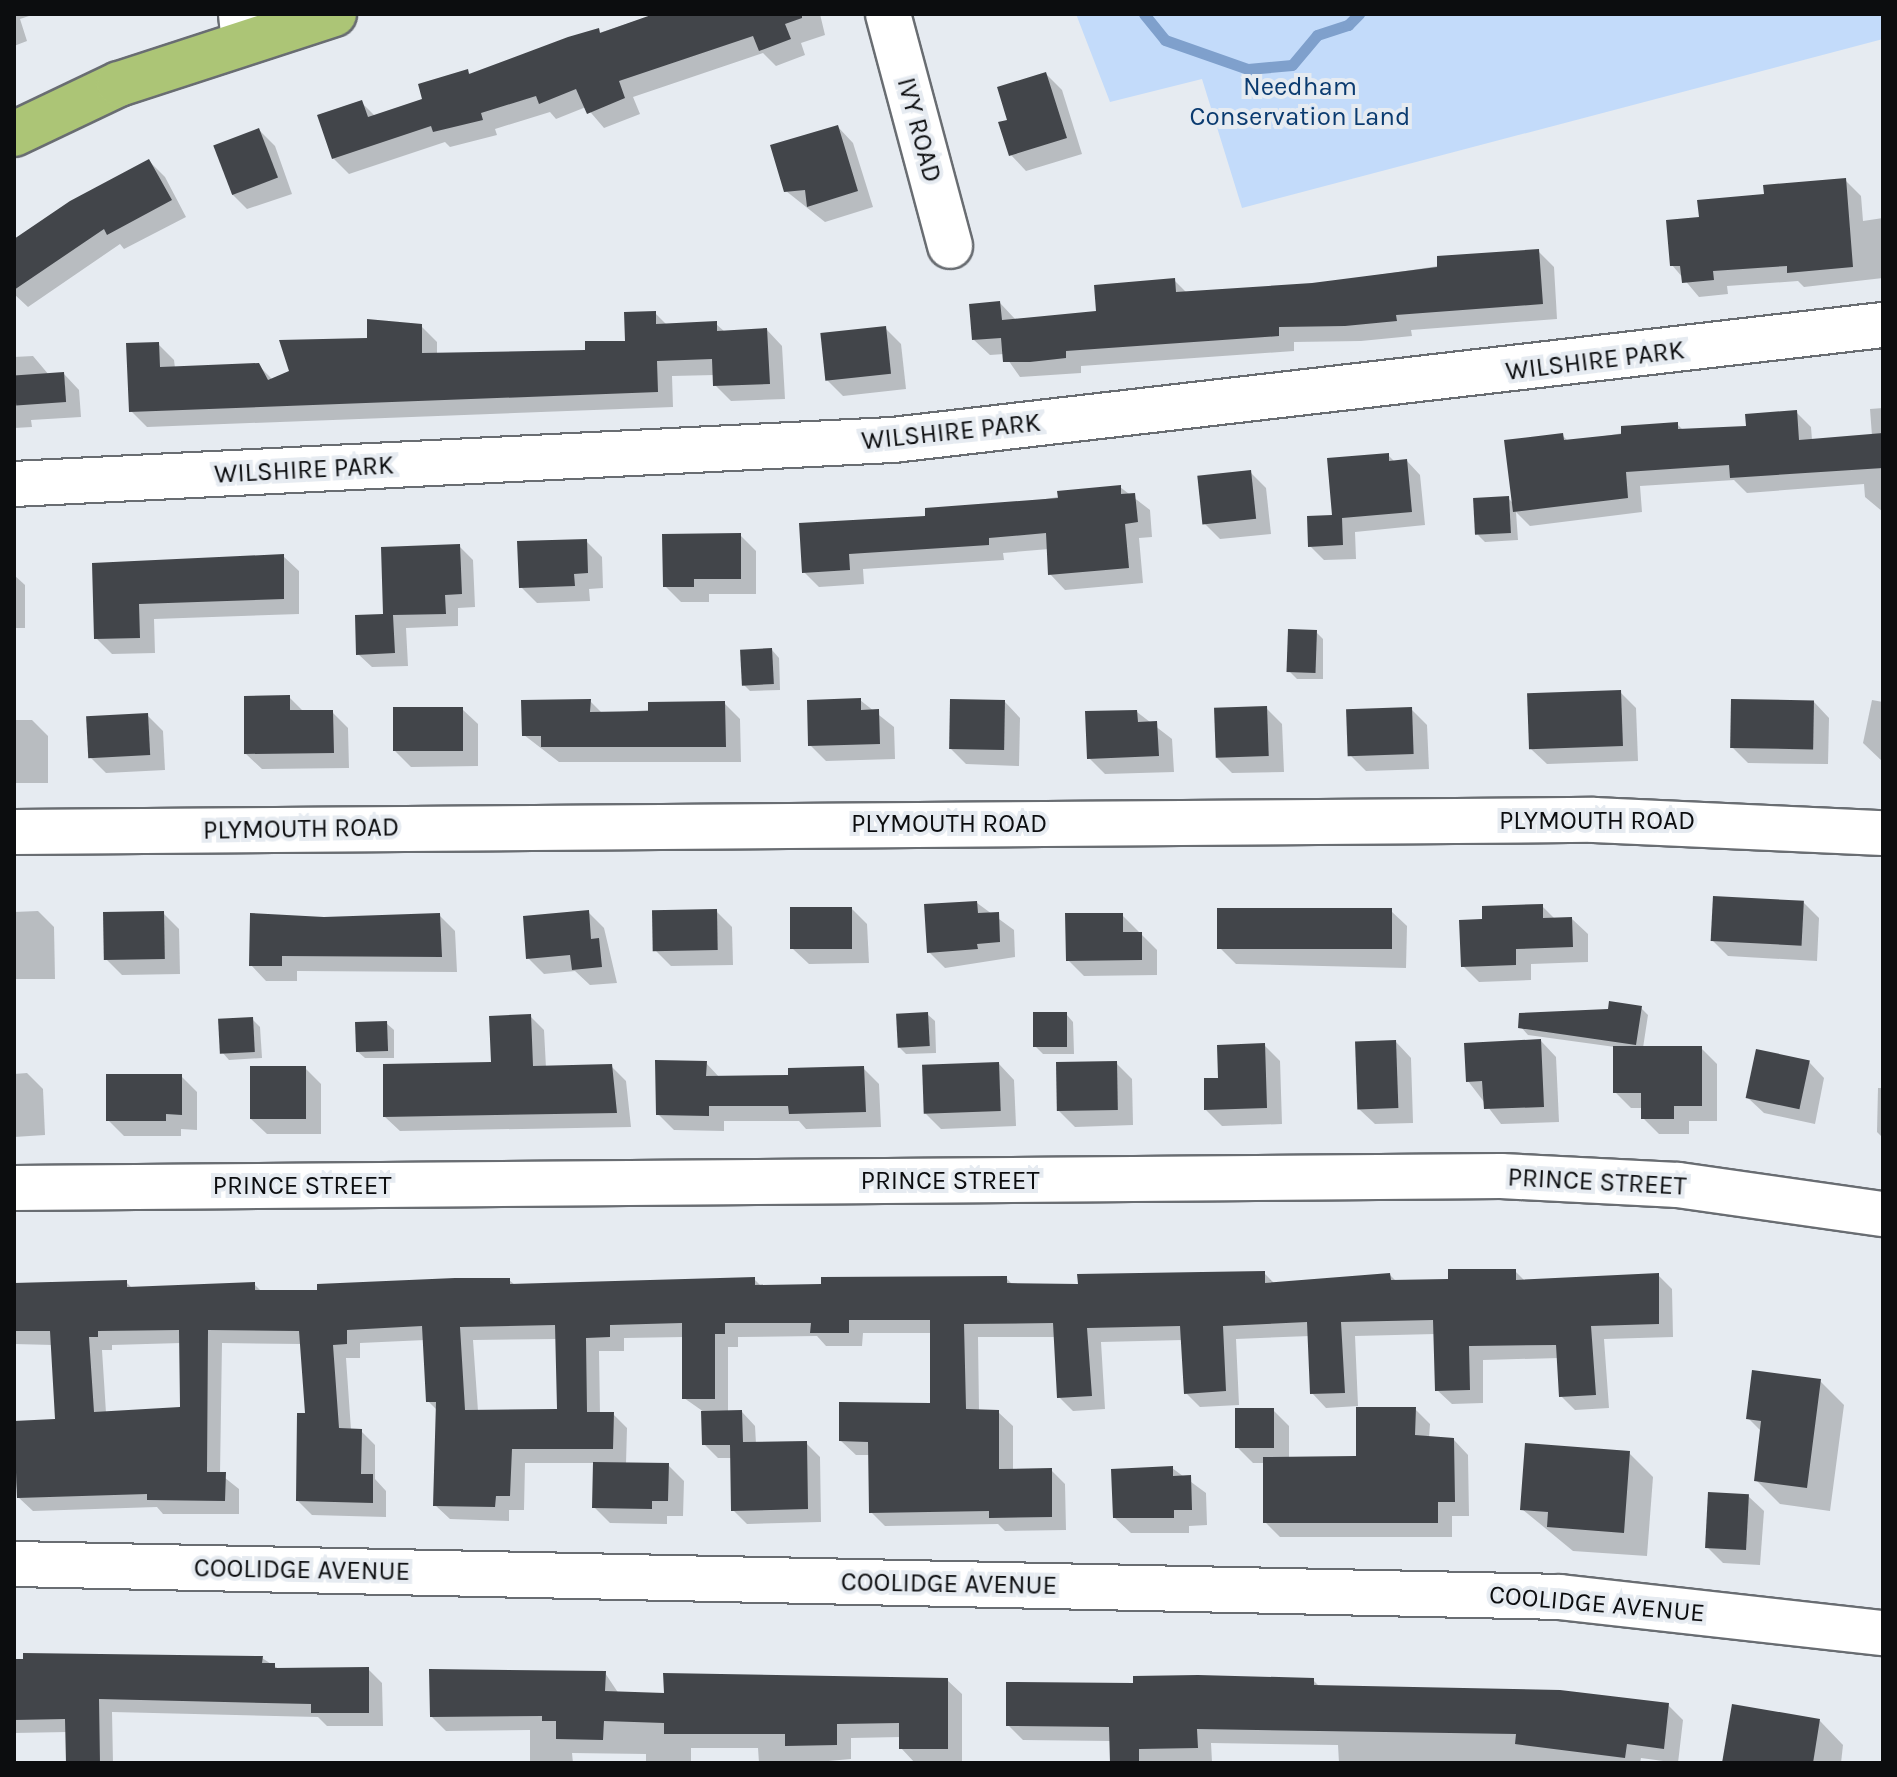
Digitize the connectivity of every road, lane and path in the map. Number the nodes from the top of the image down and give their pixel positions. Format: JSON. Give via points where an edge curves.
{"nodes":[{"id":1,"x":334,"y":14,"type":"edge"},
{"id":2,"x":888,"y":14,"type":"edge"},
{"id":3,"x":242,"y":28,"type":"edge"},
{"id":4,"x":14,"y":134,"type":"edge"},
{"id":5,"x":950,"y":246,"type":"dead end"},
{"id":6,"x":1883,"y":325,"type":"edge"},
{"id":7,"x":14,"y":484,"type":"edge"},
{"id":8,"x":14,"y":832,"type":"edge"},
{"id":9,"x":1883,"y":833,"type":"edge"},
{"id":10,"x":14,"y":1188,"type":"edge"},
{"id":11,"x":1883,"y":1214,"type":"edge"},
{"id":12,"x":14,"y":1564,"type":"edge"},
{"id":13,"x":1883,"y":1633,"type":"edge"}],
"edges":[{"from":1,"to":3,"type":"main road"},
{"from":2,"to":5,"type":"street","name":"IVY ROAD"},
{"from":3,"to":4,"type":"main road"},
{"from":6,"to":7,"type":"street","name":"WILSHIRE PARK","via":[[893,440]]},
{"from":8,"to":9,"type":"street","name":"PLYMOUTH ROAD","via":[[1610,820]]},
{"from":10,"to":11,"type":"street","name":"PRINCE STREET","via":[[1516,1176],[1678,1185]]},
{"from":12,"to":13,"type":"street","name":"COOLIDGE AVENUE","via":[[1560,1597]]}]}
